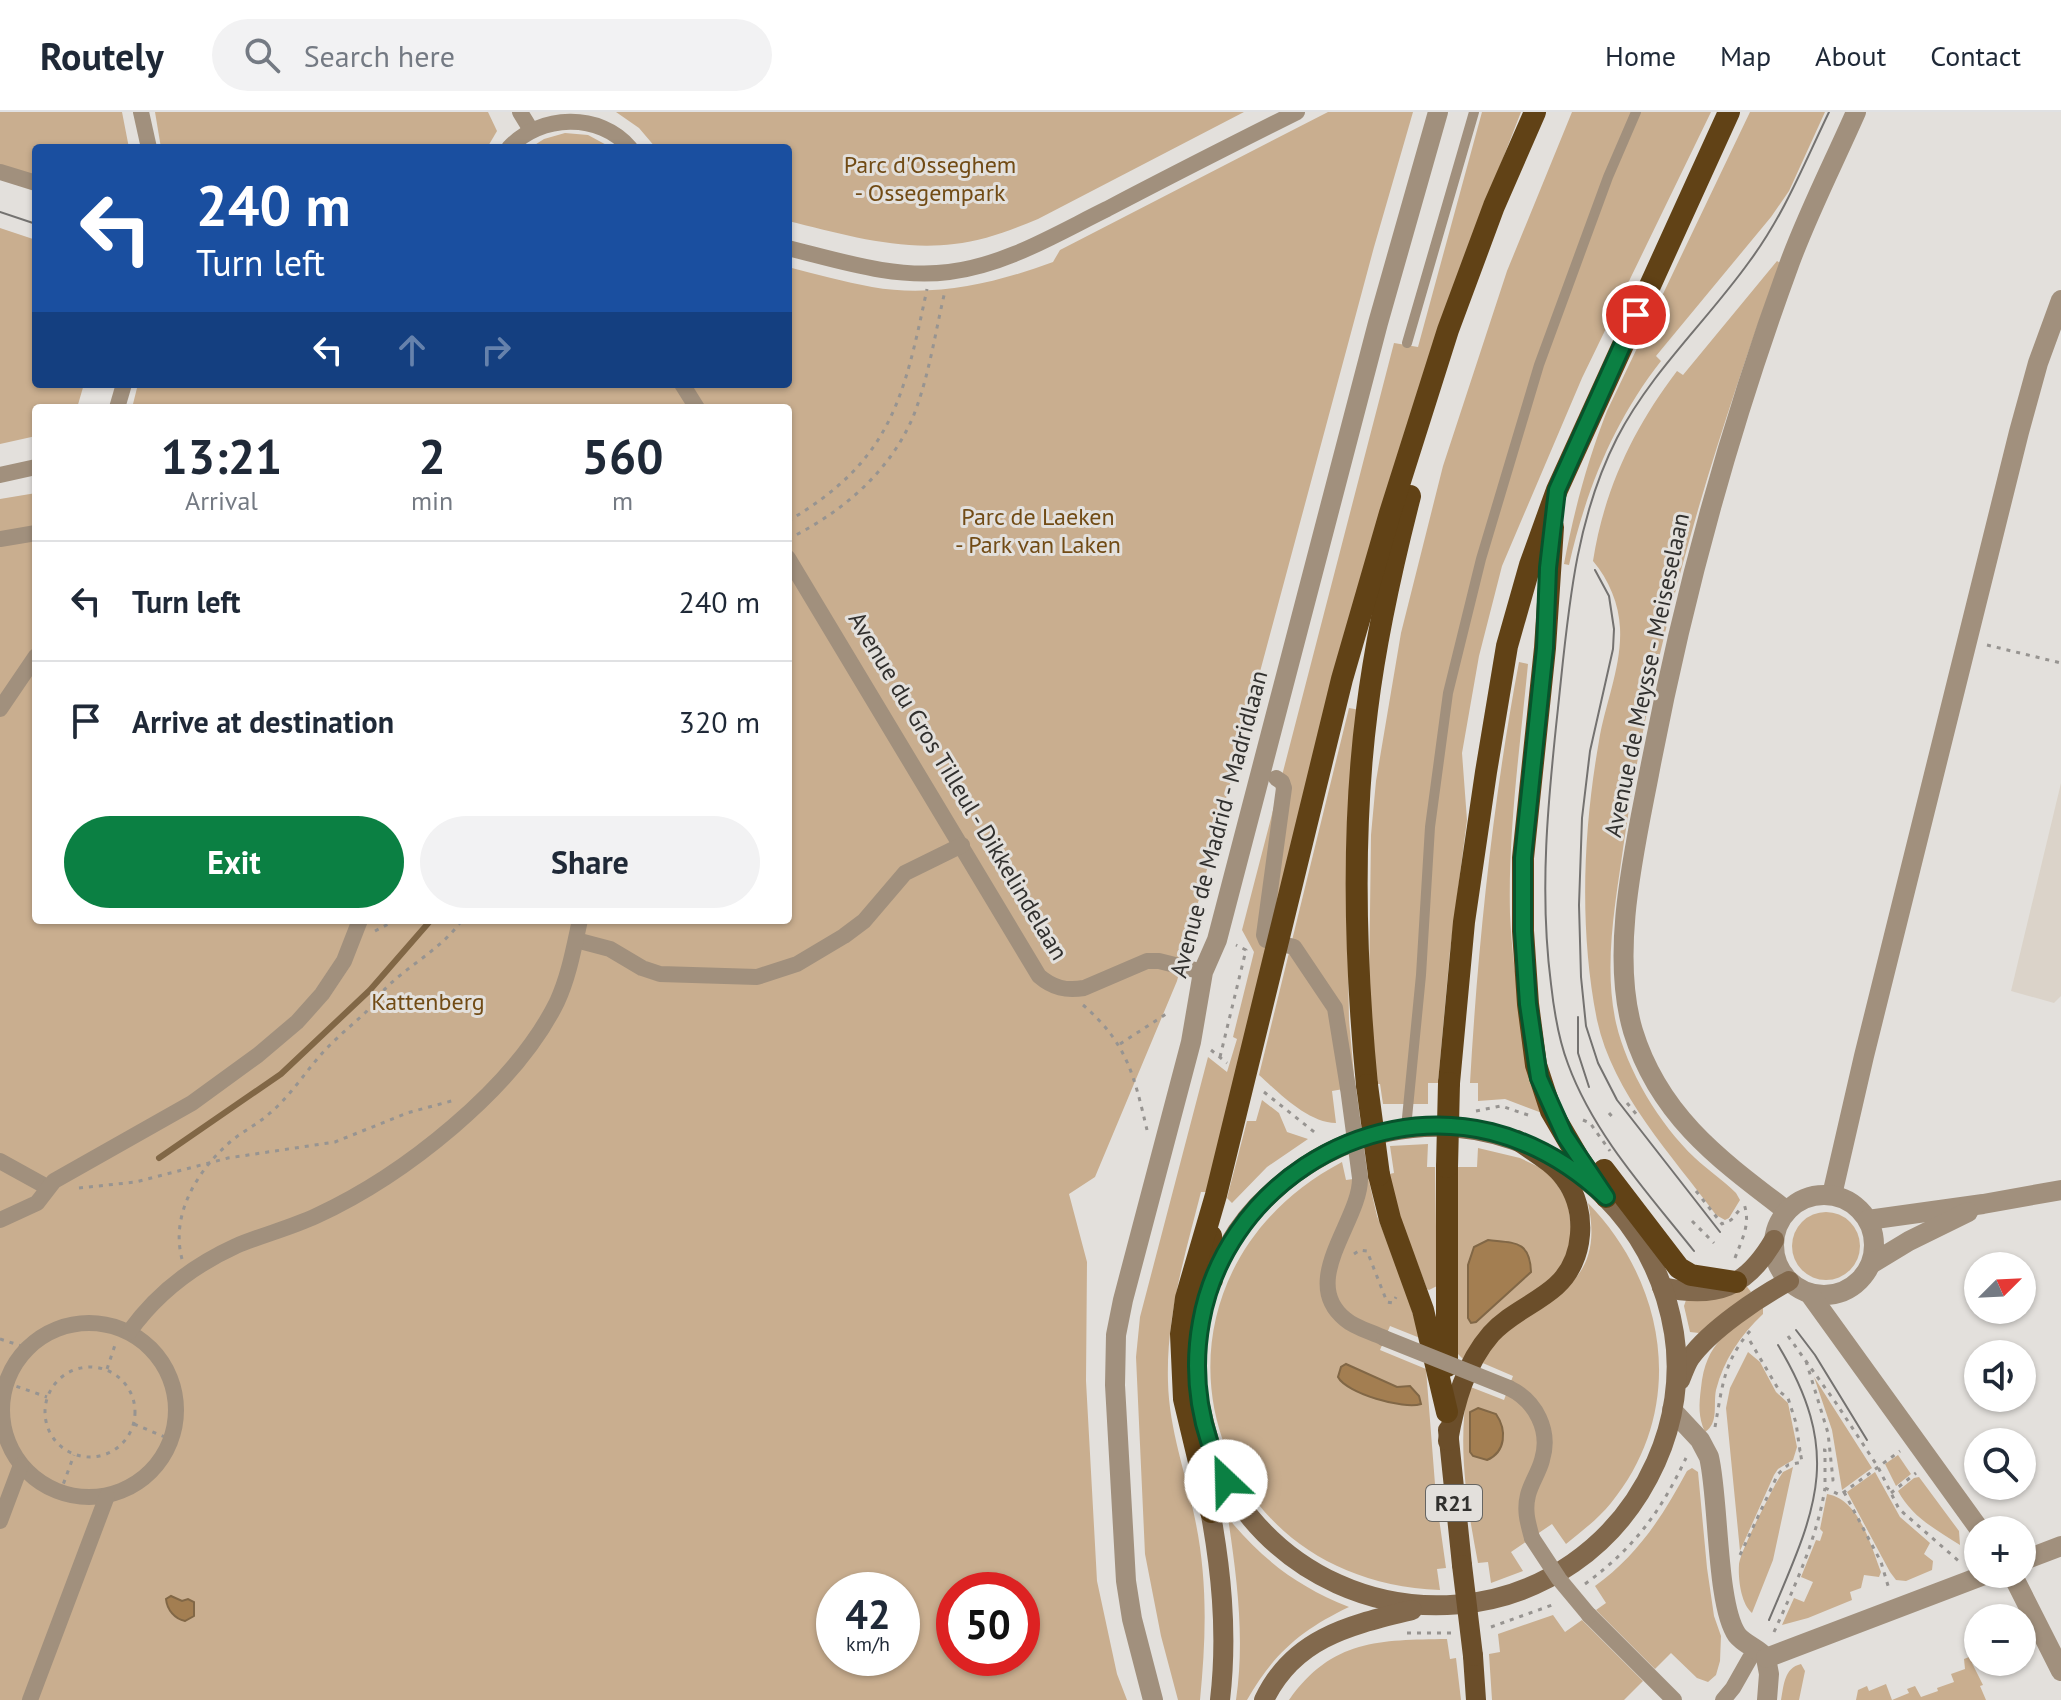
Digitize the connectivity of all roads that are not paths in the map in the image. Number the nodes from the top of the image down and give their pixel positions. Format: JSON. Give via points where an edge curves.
{"nodes":[{"id":1,"x":141,"y":112,"type":"edge"},
{"id":2,"x":520,"y":112,"type":"edge"},
{"id":3,"x":1297,"y":112,"type":"edge"},
{"id":4,"x":1438,"y":112,"type":"edge"},
{"id":5,"x":1474,"y":112,"type":"edge"},
{"id":6,"x":1535,"y":112,"type":"edge"},
{"id":7,"x":1636,"y":112,"type":"edge"},
{"id":8,"x":1729,"y":112,"type":"edge"},
{"id":9,"x":1856,"y":112,"type":"edge"},
{"id":10,"x":531,"y":130,"type":"junction"},
{"id":11,"x":148,"y":144,"type":"edge"},
{"id":12,"x":514,"y":144,"type":"edge"},
{"id":13,"x":625,"y":144,"type":"edge"},
{"id":14,"x":1521,"y":146,"type":"junction"},
{"id":15,"x":0,"y":172,"type":"edge"},
{"id":16,"x":32,"y":182,"type":"edge"},
{"id":17,"x":792,"y":249,"type":"edge"},
{"id":18,"x":2061,"y":300,"type":"edge"},
{"id":19,"x":1407,"y":343,"type":"dead end"},
{"id":20,"x":32,"y":468,"type":"edge"},
{"id":21,"x":0,"y":475,"type":"edge"},
{"id":22,"x":1557,"y":490,"type":"junction"},
{"id":23,"x":32,"y":534,"type":"edge"},
{"id":24,"x":0,"y":539,"type":"edge"},
{"id":25,"x":792,"y":565,"type":"edge"},
{"id":26,"x":32,"y":662,"type":"edge"},
{"id":27,"x":0,"y":709,"type":"edge"},
{"id":28,"x":1276,"y":778,"type":"dead end"},
{"id":29,"x":962,"y":845,"type":"junction"},
{"id":30,"x":359,"y":924,"type":"edge"},
{"id":31,"x":579,"y":924,"type":"edge"},
{"id":32,"x":576,"y":940,"type":"junction"},
{"id":33,"x":1278,"y":942,"type":"junction"},
{"id":34,"x":1203,"y":972,"type":"junction"},
{"id":35,"x":1526,"y":975,"type":"junction"},
{"id":36,"x":1358,"y":1087,"type":"junction"},
{"id":37,"x":1406,"y":1128,"type":"junction"},
{"id":38,"x":1517,"y":1140,"type":"junction"},
{"id":39,"x":0,"y":1161,"type":"edge"},
{"id":40,"x":1369,"y":1177,"type":"junction"},
{"id":41,"x":47,"y":1187,"type":"junction"},
{"id":42,"x":2061,"y":1190,"type":"edge"},
{"id":43,"x":1216,"y":1195,"type":"junction"},
{"id":44,"x":1832,"y":1195,"type":"junction"},
{"id":45,"x":1606,"y":1197,"type":"junction"},
{"id":46,"x":1983,"y":1204,"type":"junction"},
{"id":47,"x":1787,"y":1211,"type":"junction"},
{"id":48,"x":0,"y":1220,"type":"edge"},
{"id":49,"x":1868,"y":1220,"type":"junction"},
{"id":50,"x":1774,"y":1240,"type":"junction"},
{"id":51,"x":1871,"y":1264,"type":"junction"},
{"id":52,"x":1212,"y":1280,"type":"junction"},
{"id":53,"x":1789,"y":1281,"type":"junction"},
{"id":54,"x":1736,"y":1282,"type":"junction"},
{"id":55,"x":1662,"y":1287,"type":"junction"},
{"id":56,"x":1809,"y":1293,"type":"junction"},
{"id":57,"x":125,"y":1331,"type":"junction"},
{"id":58,"x":1197,"y":1392,"type":"junction"},
{"id":59,"x":1674,"y":1401,"type":"junction"},
{"id":60,"x":1,"y":1410,"type":"edge"},
{"id":61,"x":1447,"y":1412,"type":"junction"},
{"id":62,"x":1448,"y":1441,"type":"junction"},
{"id":63,"x":21,"y":1465,"type":"junction"},
{"id":64,"x":107,"y":1496,"type":"junction"},
{"id":65,"x":1211,"y":1512,"type":"junction"},
{"id":66,"x":1970,"y":1516,"type":"edge"},
{"id":67,"x":0,"y":1521,"type":"edge"},
{"id":68,"x":2061,"y":1546,"type":"edge"},
{"id":69,"x":2036,"y":1556,"type":"edge"},
{"id":70,"x":1964,"y":1582,"type":"edge"},
{"id":71,"x":2019,"y":1588,"type":"edge"},
{"id":72,"x":1425,"y":1606,"type":"junction"},
{"id":73,"x":1758,"y":1658,"type":"junction"},
{"id":74,"x":2061,"y":1671,"type":"edge"},
{"id":75,"x":1733,"y":1696,"type":"edge"},
{"id":76,"x":30,"y":1700,"type":"edge"},
{"id":77,"x":1153,"y":1700,"type":"edge"},
{"id":78,"x":1220,"y":1700,"type":"edge"},
{"id":79,"x":1264,"y":1700,"type":"edge"},
{"id":80,"x":1476,"y":1700,"type":"edge"},
{"id":81,"x":1674,"y":1700,"type":"edge"},
{"id":82,"x":1767,"y":1700,"type":"edge"}],
"edges":[{"from":1,"to":11,"type":"street"},
{"from":2,"to":10,"type":"street"},
{"from":3,"to":17,"type":"street","via":[[991,263],[930,274],[873,269]]},
{"from":4,"to":34,"type":"street","name":"Avenue de Madrid - Madridlaan","via":[[1217,940]]},
{"from":5,"to":19,"type":"lane"},
{"from":6,"to":14,"type":"highway"},
{"from":7,"to":37,"type":"lane","via":[[1539,365],[1481,559],[1448,693],[1430,827]]},
{"from":8,"to":22,"type":"highway"},
{"from":9,"to":47,"type":"street","name":"Avenue de Meysse - Meiseselaan","via":[[1791,261],[1701,540],[1648,778],[1626,923],[1629,1014],[1657,1085],[1701,1144]]},
{"from":10,"to":12,"type":"street"},
{"from":10,"to":13,"type":"street","via":[[554,121],[580,120],[604,127]]},
{"from":14,"to":33,"type":"highway","via":[[1448,330],[1390,513],[1342,679]]},
{"from":14,"to":36,"type":"highway","via":[[1423,449],[1373,673],[1356,885]]},
{"from":15,"to":16,"type":"street"},
{"from":18,"to":44,"type":"street","via":[[2016,445]]},
{"from":20,"to":21,"type":"street"},
{"from":22,"to":35,"type":"highway","via":[[1525,823]]},
{"from":22,"to":61,"type":"highway","bridge":true,"via":[[1507,646],[1464,922],[1449,1083]]},
{"from":23,"to":24,"type":"street"},
{"from":25,"to":29,"type":"street","name":"Avenue du Gros Tilleul - Dikkelindelaan"},
{"from":26,"to":27,"type":"street"},
{"from":28,"to":33,"type":"street","via":[[1284,788],[1264,935]]},
{"from":29,"to":32,"type":"street","via":[[905,873],[844,936],[797,964],[757,977],[660,974],[610,949]]},
{"from":29,"to":34,"type":"street","name":"Avenue du Gros Tilleul - Dikkelindelaan","via":[[1047,982],[1065,990],[1084,988],[1147,961]]},
{"from":30,"to":41,"type":"street","via":[[334,978],[297,1022],[192,1103]]},
{"from":31,"to":32,"type":"street"},
{"from":32,"to":57,"type":"street","via":[[548,1018],[480,1101],[404,1165],[334,1207],[236,1246],[187,1273]]},
{"from":33,"to":36,"type":"street","via":[[1294,947],[1332,1000]]},
{"from":33,"to":43,"type":"highway"},
{"from":34,"to":77,"type":"street","name":"Avenue de Madrid - Madridlaan","via":[[1191,1042],[1116,1335],[1126,1581]]},
{"from":35,"to":45,"type":"highway","via":[[1539,1078],[1565,1136]]},
{"from":35,"to":54,"type":"highway","via":[[1550,1071],[1584,1143],[1679,1268]]},
{"from":36,"to":40,"type":"highway","bridge":true},
{"from":37,"to":38,"type":"main road","via":[[1462,1127]]},
{"from":37,"to":52,"type":"main road","via":[[1335,1148],[1283,1181],[1241,1226]]},
{"from":38,"to":45,"type":"main road","via":[[1564,1164]]},
{"from":38,"to":62,"type":"main road","via":[[1549,1163],[1572,1191],[1580,1219],[1578,1250],[1560,1282],[1503,1321],[1477,1353],[1459,1394]]},
{"from":39,"to":41,"type":"street"},
{"from":40,"to":61,"type":"highway","via":[[1423,1310]]},
{"from":40,"to":81,"type":"street","bridge":true,"via":[[1330,1262],[1330,1294],[1345,1319],[1526,1399],[1543,1430],[1544,1456],[1526,1506],[1532,1538],[1589,1615]]},
{"from":41,"to":48,"type":"street","via":[[37,1203]]},
{"from":42,"to":46,"type":"street"},
{"from":43,"to":52,"type":"highway"},
{"from":43,"to":65,"type":"highway","via":[[1181,1334],[1184,1399]]},
{"from":44,"to":47,"type":"street","via":[[1804,1199]]},
{"from":44,"to":49,"type":"street","via":[[1847,1200]]},
{"from":45,"to":55,"type":"main road","via":[[1639,1238]]},
{"from":46,"to":49,"type":"street"},
{"from":46,"to":51,"type":"street"},
{"from":47,"to":50,"type":"street"},
{"from":49,"to":51,"type":"street","via":[[1874,1236]]},
{"from":50,"to":53,"type":"street","via":[[1780,1269]]},
{"from":50,"to":54,"type":"main road","via":[[1756,1267]]},
{"from":51,"to":56,"type":"street","via":[[1847,1290],[1823,1296]]},
{"from":52,"to":58,"type":"main road","via":[[1198,1335]]},
{"from":53,"to":56,"type":"street"},
{"from":53,"to":59,"type":"main road","via":[[1745,1310],[1689,1359]]},
{"from":54,"to":55,"type":"main road","via":[[1717,1291]]},
{"from":55,"to":59,"type":"main road","via":[[1675,1338]]},
{"from":56,"to":66,"type":"street"},
{"from":57,"to":60,"type":"street","via":[[97,1324],[55,1330],[15,1364]]},
{"from":57,"to":64,"type":"street","via":[[157,1355],[173,1387],[176,1422],[162,1460],[147,1477]]},
{"from":58,"to":65,"type":"main road"},
{"from":58,"to":72,"type":"main road","via":[[1217,1464],[1258,1527],[1317,1575],[1351,1591]]},
{"from":59,"to":72,"type":"main road","via":[[1647,1482],[1600,1542],[1536,1585],[1463,1605]]},
{"from":59,"to":73,"type":"street","via":[[1709,1457],[1731,1623]]},
{"from":60,"to":63,"type":"street","via":[[10,1448]]},
{"from":61,"to":62,"type":"main road","number":"R21"},
{"from":62,"to":80,"type":"main road","number":"R21","bridge":true},
{"from":63,"to":64,"type":"street","via":[[60,1493]]},
{"from":63,"to":67,"type":"street"},
{"from":64,"to":76,"type":"street"},
{"from":65,"to":78,"type":"main road","via":[[1224,1619]]},
{"from":68,"to":69,"type":"street"},
{"from":70,"to":73,"type":"street"},
{"from":71,"to":74,"type":"street"},
{"from":72,"to":79,"type":"main road","via":[[1350,1625],[1315,1642],[1289,1665]]},
{"from":73,"to":75,"type":"street"},
{"from":73,"to":82,"type":"street","via":[[1769,1674]]}]}
